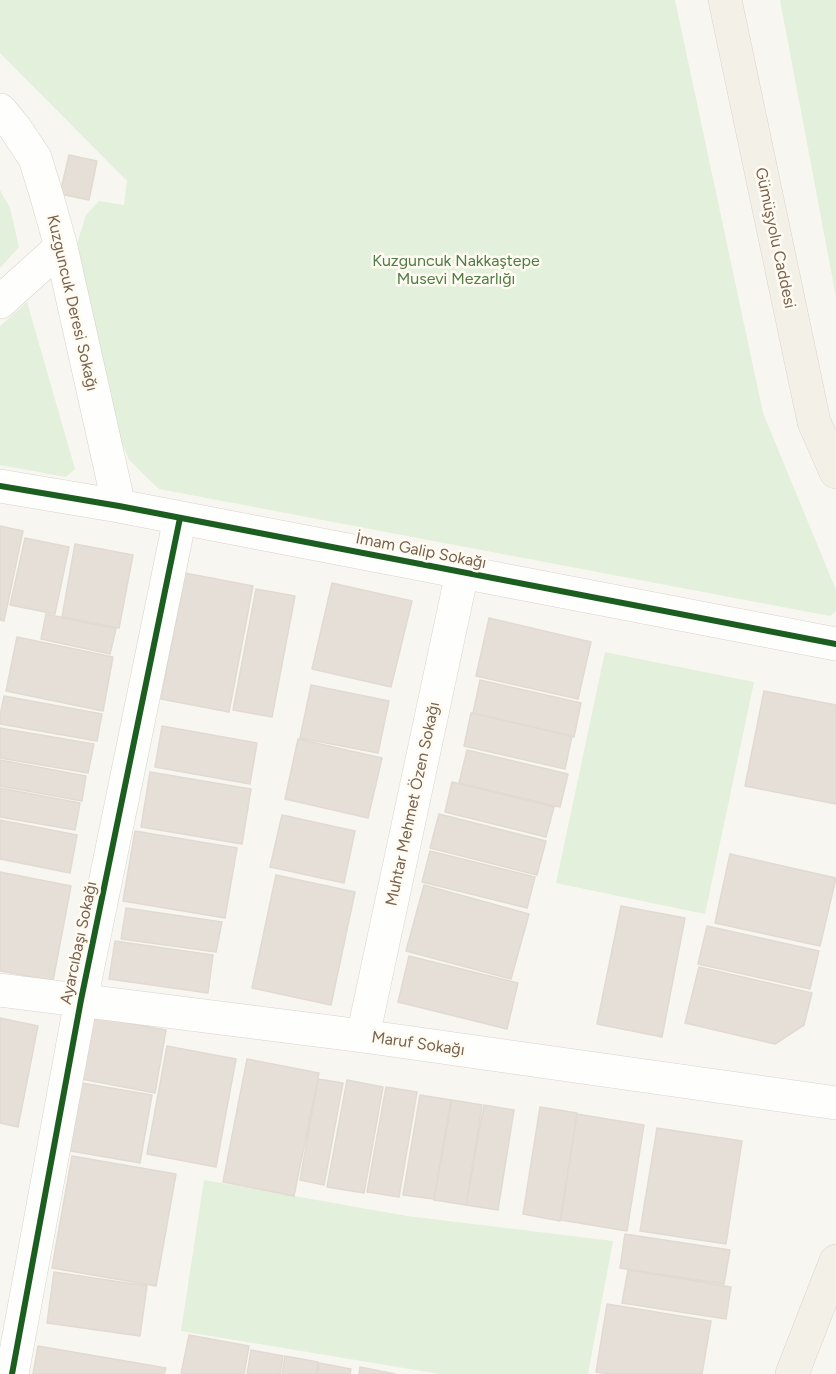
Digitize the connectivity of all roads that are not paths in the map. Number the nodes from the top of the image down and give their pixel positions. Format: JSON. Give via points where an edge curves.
{"nodes":[{"id":1,"x":725,"y":0,"type":"edge"},
{"id":2,"x":0,"y":110,"type":"edge"},
{"id":3,"x":60,"y":247,"type":"junction"},
{"id":4,"x":0,"y":302,"type":"edge"},
{"id":5,"x":836,"y":472,"type":"edge"},
{"id":6,"x":0,"y":486,"type":"edge"},
{"id":7,"x":119,"y":506,"type":"junction"},
{"id":8,"x":180,"y":518,"type":"junction"},
{"id":9,"x":462,"y":573,"type":"junction"},
{"id":10,"x":836,"y":644,"type":"edge"},
{"id":11,"x":0,"y":990,"type":"edge"},
{"id":12,"x":81,"y":1000,"type":"junction"},
{"id":13,"x":363,"y":1036,"type":"junction"},
{"id":14,"x":836,"y":1103,"type":"edge"},
{"id":15,"x":836,"y":1261,"type":"edge"},
{"id":16,"x":12,"y":1374,"type":"edge"},
{"id":17,"x":792,"y":1374,"type":"edge"}],
"edges":[{"from":1,"to":5,"type":"main road","name":"Gümüşyolu Caddesi","via":[[814,422]]},
{"from":2,"to":3,"type":"street","name":"Kuzguncuk Deresi Sokağı","via":[[34,158]]},
{"from":3,"to":4,"type":"street"},
{"from":3,"to":7,"type":"street","name":"Kuzguncuk Deresi Sokağı"},
{"from":6,"to":7,"type":"street","name":"İmam Galip Sokağı"},
{"from":7,"to":8,"type":"street","name":"İmam Galip Sokağı"},
{"from":8,"to":9,"type":"street","name":"İmam Galip Sokağı"},
{"from":8,"to":12,"type":"street","name":"Ayarcıbaşı Sokağı"},
{"from":9,"to":10,"type":"street","name":"İmam Galip Sokağı"},
{"from":9,"to":13,"type":"street","name":"Muhtar Mehmet Özen Sokağı"},
{"from":11,"to":12,"type":"street","name":"Maruf Sokağı"},
{"from":12,"to":13,"type":"street","name":"Maruf Sokağı"},
{"from":12,"to":16,"type":"street","name":"Ayarcıbaşı Sokağı"},
{"from":13,"to":14,"type":"street","name":"Maruf Sokağı"},
{"from":15,"to":17,"type":"main road"}]}
